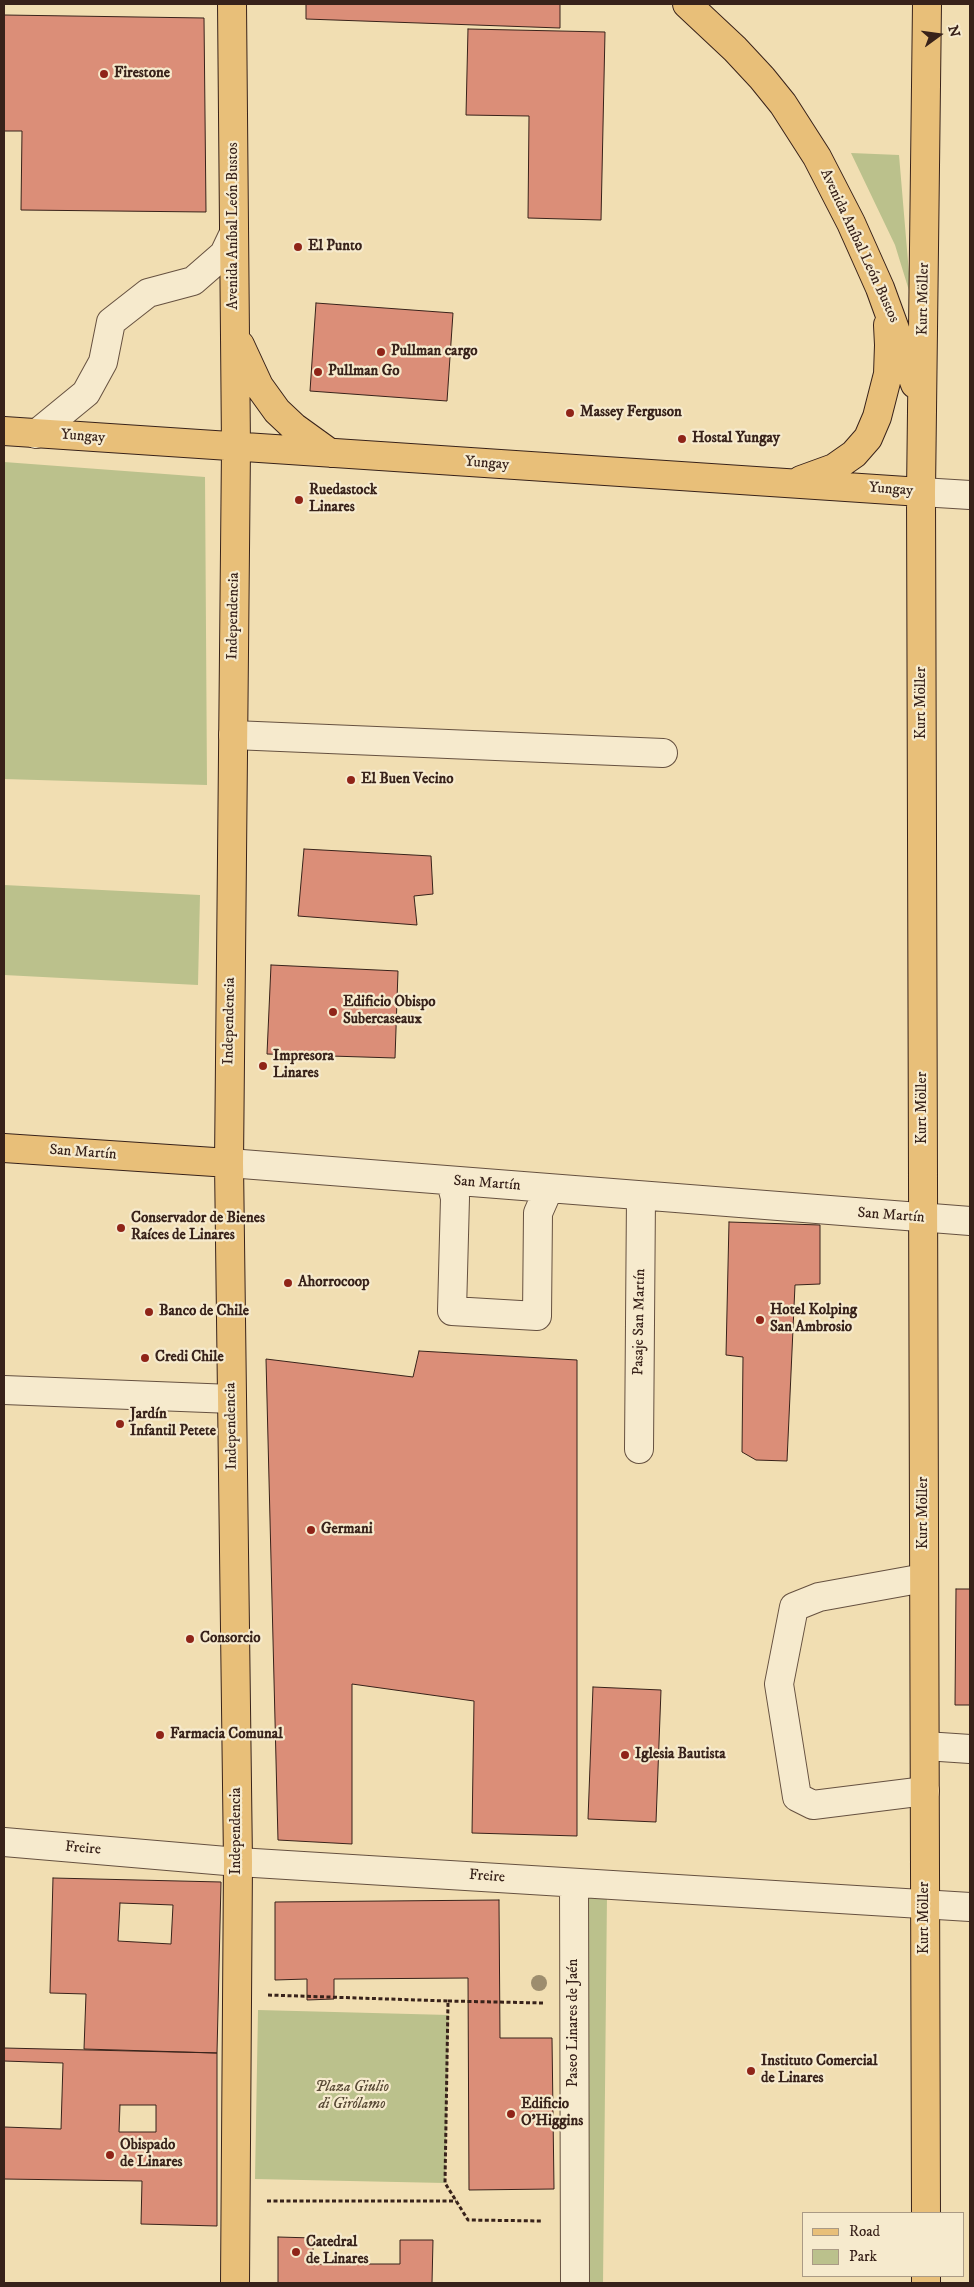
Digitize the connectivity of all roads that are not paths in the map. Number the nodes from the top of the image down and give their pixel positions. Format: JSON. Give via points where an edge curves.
{"nodes":[{"id":1,"x":232,"y":4,"type":"edge"},
{"id":2,"x":687,"y":4,"type":"edge"},
{"id":3,"x":927,"y":4,"type":"edge"},
{"id":4,"x":234,"y":234,"type":"junction"},
{"id":5,"x":880,"y":288,"type":"junction"},
{"id":6,"x":235,"y":332,"type":"junction"},
{"id":7,"x":922,"y":414,"type":"junction"},
{"id":8,"x":4,"y":431,"type":"edge"},
{"id":9,"x":36,"y":434,"type":"junction"},
{"id":10,"x":236,"y":448,"type":"junction"},
{"id":11,"x":333,"y":454,"type":"junction"},
{"id":12,"x":785,"y":483,"type":"junction"},
{"id":13,"x":921,"y":492,"type":"junction"},
{"id":14,"x":970,"y":495,"type":"edge"},
{"id":15,"x":233,"y":735,"type":"junction"},
{"id":16,"x":663,"y":753,"type":"dead end"},
{"id":17,"x":4,"y":1148,"type":"edge"},
{"id":18,"x":229,"y":1163,"type":"junction"},
{"id":19,"x":451,"y":1182,"type":"junction"},
{"id":20,"x":549,"y":1188,"type":"junction"},
{"id":21,"x":641,"y":1196,"type":"junction"},
{"id":22,"x":923,"y":1218,"type":"junction"},
{"id":23,"x":970,"y":1221,"type":"edge"},
{"id":24,"x":4,"y":1390,"type":"edge"},
{"id":25,"x":232,"y":1399,"type":"junction"},
{"id":26,"x":639,"y":1448,"type":"dead end"},
{"id":27,"x":924,"y":1578,"type":"junction"},
{"id":28,"x":925,"y":1746,"type":"junction"},
{"id":29,"x":970,"y":1749,"type":"edge"},
{"id":30,"x":925,"y":1791,"type":"junction"},
{"id":31,"x":4,"y":1842,"type":"edge"},
{"id":32,"x":238,"y":1862,"type":"junction"},
{"id":33,"x":574,"y":1883,"type":"junction"},
{"id":34,"x":925,"y":1904,"type":"junction"},
{"id":35,"x":970,"y":1908,"type":"edge"},
{"id":36,"x":926,"y":2212,"type":"edge"},
{"id":37,"x":235,"y":2283,"type":"edge"},
{"id":38,"x":575,"y":2283,"type":"edge"}],
"edges":[{"from":1,"to":4,"type":"main road","name":"Avenida Aníbal León Bustos"},
{"from":2,"to":5,"type":"main road","name":"Avenida Aníbal León Bustos","via":[[735,49],[783,104],[818,157]]},
{"from":3,"to":7,"type":"main road","name":"Kurt Möller"},
{"from":4,"to":6,"type":"main road","name":"Avenida Aníbal León Bustos"},
{"from":4,"to":9,"type":"street","via":[[224,254],[193,281],[148,293],[112,322],[103,362],[86,393]]},
{"from":5,"to":7,"type":"main road","name":"Avenida Aníbal León Bustos","via":[[911,370]]},
{"from":5,"to":12,"type":"main road","via":[[888,336],[888,374],[868,438],[854,454],[834,468]]},
{"from":6,"to":10,"type":"main road","name":"Avenida Aníbal León Bustos"},
{"from":6,"to":11,"type":"main road","via":[[245,360],[277,411],[312,442]]},
{"from":7,"to":13,"type":"main road","name":"Kurt Möller"},
{"from":8,"to":9,"type":"main road","name":"Yungay"},
{"from":9,"to":10,"type":"main road","name":"Yungay"},
{"from":10,"to":11,"type":"main road","name":"Yungay"},
{"from":10,"to":15,"type":"main road","name":"Independencia"},
{"from":11,"to":12,"type":"main road","name":"Yungay"},
{"from":12,"to":13,"type":"main road","name":"Yungay"},
{"from":13,"to":14,"type":"street","name":"Yungay"},
{"from":13,"to":22,"type":"main road","name":"Kurt Möller"},
{"from":15,"to":16,"type":"street"},
{"from":15,"to":18,"type":"main road","name":"Independencia"},
{"from":17,"to":18,"type":"main road","name":"San Martín"},
{"from":18,"to":19,"type":"street","name":"San Martín"},
{"from":18,"to":25,"type":"main road","name":"Independencia"},
{"from":19,"to":20,"type":"street","name":"San Martín"},
{"from":19,"to":20,"type":"street","via":[[455,1198],[452,1311],[537,1316],[538,1212]]},
{"from":20,"to":21,"type":"street","name":"San Martín"},
{"from":21,"to":22,"type":"street","name":"San Martín"},
{"from":21,"to":26,"type":"street","name":"Pasaje San Martín"},
{"from":22,"to":23,"type":"street","name":"San Martín"},
{"from":22,"to":27,"type":"main road","name":"Kurt Möller"},
{"from":24,"to":25,"type":"street"},
{"from":25,"to":32,"type":"main road","name":"Independencia"},
{"from":27,"to":28,"type":"main road","name":"Kurt Möller"},
{"from":27,"to":30,"type":"street","via":[[819,1597],[794,1607],[779,1684],[797,1797],[813,1805]]},
{"from":28,"to":29,"type":"street"},
{"from":28,"to":30,"type":"main road","name":"Kurt Möller"},
{"from":30,"to":34,"type":"main road","name":"Kurt Möller"},
{"from":31,"to":32,"type":"street","name":"Freire"},
{"from":32,"to":33,"type":"street","name":"Freire"},
{"from":32,"to":37,"type":"main road","name":"Independencia"},
{"from":33,"to":34,"type":"street","name":"Freire"},
{"from":33,"to":38,"type":"street","name":"Paseo Linares de Jaén"},
{"from":34,"to":35,"type":"street","name":"Freire"},
{"from":34,"to":36,"type":"main road","name":"Kurt Möller"}]}
